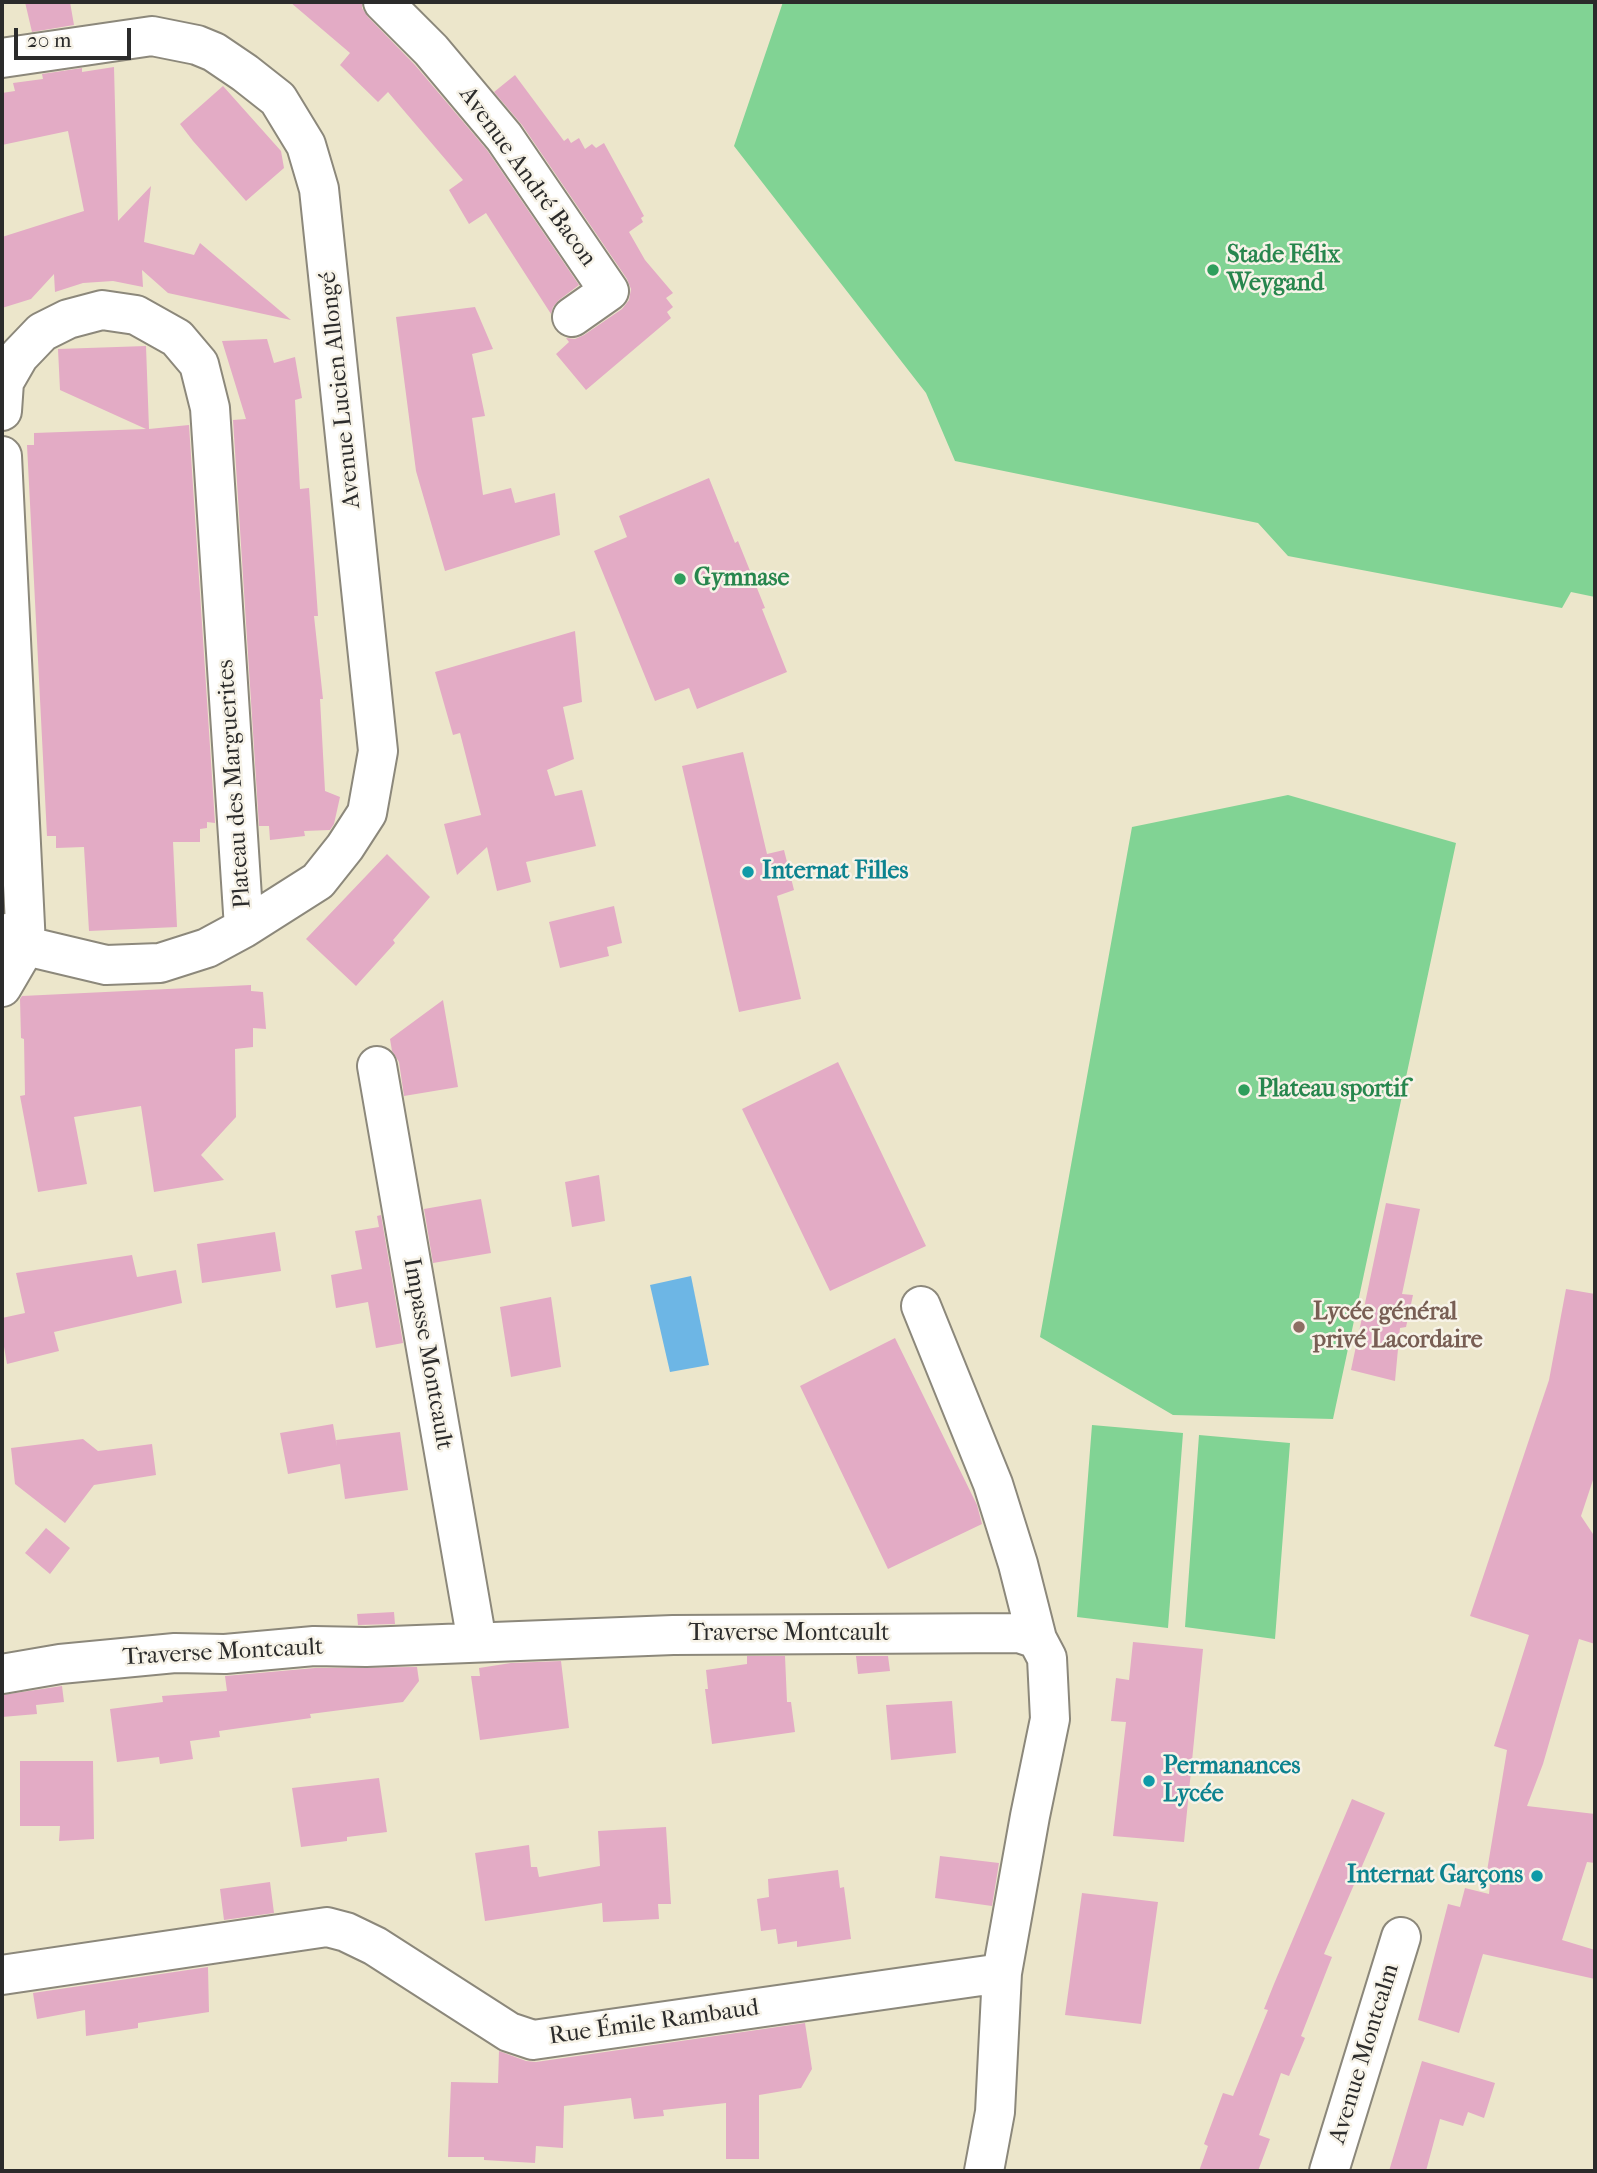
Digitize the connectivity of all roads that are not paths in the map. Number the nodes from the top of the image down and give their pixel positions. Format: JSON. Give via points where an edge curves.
{"nodes":[{"id":1,"x":383,"y":2,"type":"edge"},
{"id":2,"x":2,"y":58,"type":"edge"},
{"id":3,"x":572,"y":317,"type":"dead end"},
{"id":4,"x":2,"y":411,"type":"edge"},
{"id":5,"x":2,"y":456,"type":"edge"},
{"id":6,"x":244,"y":928,"type":"junction"},
{"id":7,"x":14,"y":939,"type":"edge"},
{"id":8,"x":2,"y":987,"type":"edge"},
{"id":9,"x":377,"y":1066,"type":"dead end"},
{"id":10,"x":921,"y":1306,"type":"dead end"},
{"id":11,"x":1037,"y":1639,"type":"junction"},
{"id":12,"x":477,"y":1642,"type":"junction"},
{"id":13,"x":2,"y":1674,"type":"edge"},
{"id":14,"x":1401,"y":1937,"type":"dead end"},
{"id":15,"x":1002,"y":1973,"type":"junction"},
{"id":16,"x":2,"y":1975,"type":"edge"},
{"id":17,"x":984,"y":2171,"type":"edge"},
{"id":18,"x":1329,"y":2171,"type":"edge"}],
"edges":[{"from":1,"to":3,"type":"street","name":"Avenue André Bacon","via":[[431,50],[504,137],[609,291]]},
{"from":2,"to":6,"type":"street","name":"Avenue Lucien Allongé","via":[[152,36],[214,52],[278,99],[306,145],[319,189],[378,751],[367,813],[345,848],[318,881]]},
{"from":4,"to":6,"type":"street","name":"Plateau des Marguerites","via":[[4,382],[19,356],[42,332],[68,318],[102,310],[136,315],[177,338],[199,364],[210,408]]},
{"from":5,"to":7,"type":"street"},
{"from":6,"to":7,"type":"street","name":"Plateau des Marguerites","via":[[207,948],[160,963],[106,965]]},
{"from":7,"to":8,"type":"street"},
{"from":9,"to":12,"type":"street","name":"Impasse Montcault"},
{"from":10,"to":11,"type":"street","via":[[993,1484]]},
{"from":11,"to":12,"type":"street","name":"Traverse Montcault","via":[[1019,1633],[673,1635]]},
{"from":11,"to":15,"type":"street","via":[[1047,1658],[1050,1719]]},
{"from":12,"to":13,"type":"street","name":"Traverse Montcault","via":[[175,1653]]},
{"from":14,"to":18,"type":"street","name":"Avenue Montcalm"},
{"from":15,"to":16,"type":"street","name":"Rue Émile Rambaud","via":[[533,2040],[509,2032],[375,1946],[327,1927]]},
{"from":15,"to":17,"type":"street","via":[[995,2112]]}]}
